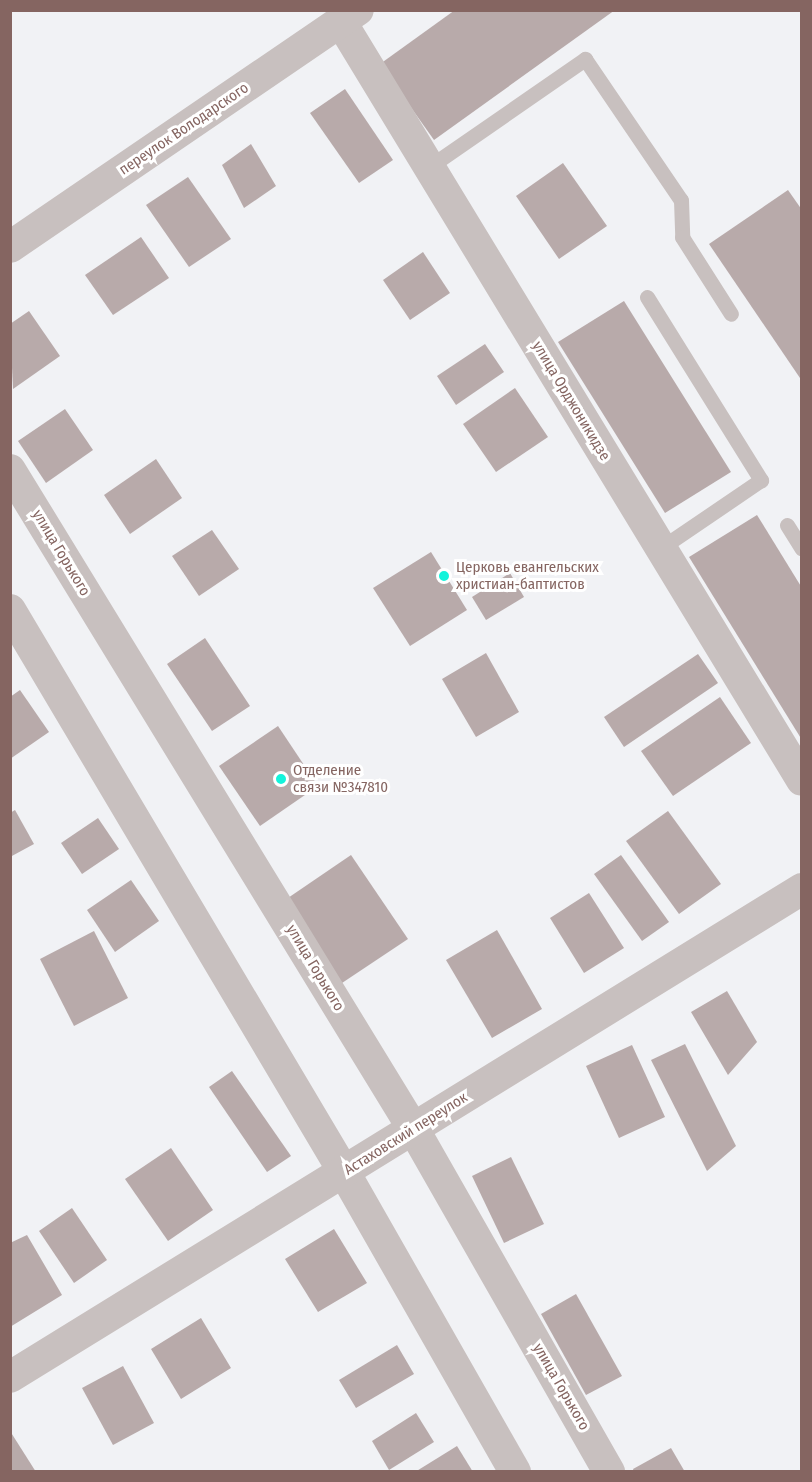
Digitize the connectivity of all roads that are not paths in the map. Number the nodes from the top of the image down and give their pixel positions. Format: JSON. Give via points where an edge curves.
{"nodes":[{"id":1,"x":350,"y":16,"type":"edge"},
{"id":2,"x":429,"y":167,"type":"junction"},
{"id":3,"x":10,"y":247,"type":"edge"},
{"id":4,"x":647,"y":297,"type":"dead end"},
{"id":5,"x":731,"y":314,"type":"dead end"},
{"id":6,"x":10,"y":470,"type":"edge"},
{"id":7,"x":787,"y":525,"type":"dead end"},
{"id":8,"x":661,"y":548,"type":"junction"},
{"id":9,"x":801,"y":549,"type":"edge"},
{"id":10,"x":10,"y":610,"type":"edge"},
{"id":11,"x":801,"y":780,"type":"edge"},
{"id":12,"x":801,"y":889,"type":"edge"},
{"id":13,"x":414,"y":1130,"type":"junction"},
{"id":14,"x":344,"y":1172,"type":"junction"},
{"id":15,"x":10,"y":1377,"type":"edge"},
{"id":16,"x":515,"y":1472,"type":"edge"},
{"id":17,"x":609,"y":1472,"type":"edge"}],
"edges":[{"from":1,"to":2,"type":"street","name":"улица Орджоникидзе"},
{"from":1,"to":3,"type":"street","name":"переулок Володарского"},
{"from":2,"to":5,"type":"lane","via":[[585,59],[681,200],[682,237]]},
{"from":2,"to":8,"type":"street","name":"улица Орджоникидзе"},
{"from":4,"to":8,"type":"lane","via":[[761,480]]},
{"from":6,"to":13,"type":"street","name":"улица Горького"},
{"from":7,"to":9,"type":"lane"},
{"from":8,"to":11,"type":"street","name":"улица Орджоникидзе"},
{"from":10,"to":14,"type":"street"},
{"from":12,"to":13,"type":"street","name":"Астаховский переулок"},
{"from":13,"to":14,"type":"street","name":"Астаховский переулок"},
{"from":13,"to":17,"type":"street","name":"улица Горького"},
{"from":14,"to":15,"type":"street","name":"Астаховский переулок"},
{"from":14,"to":16,"type":"street"}]}
